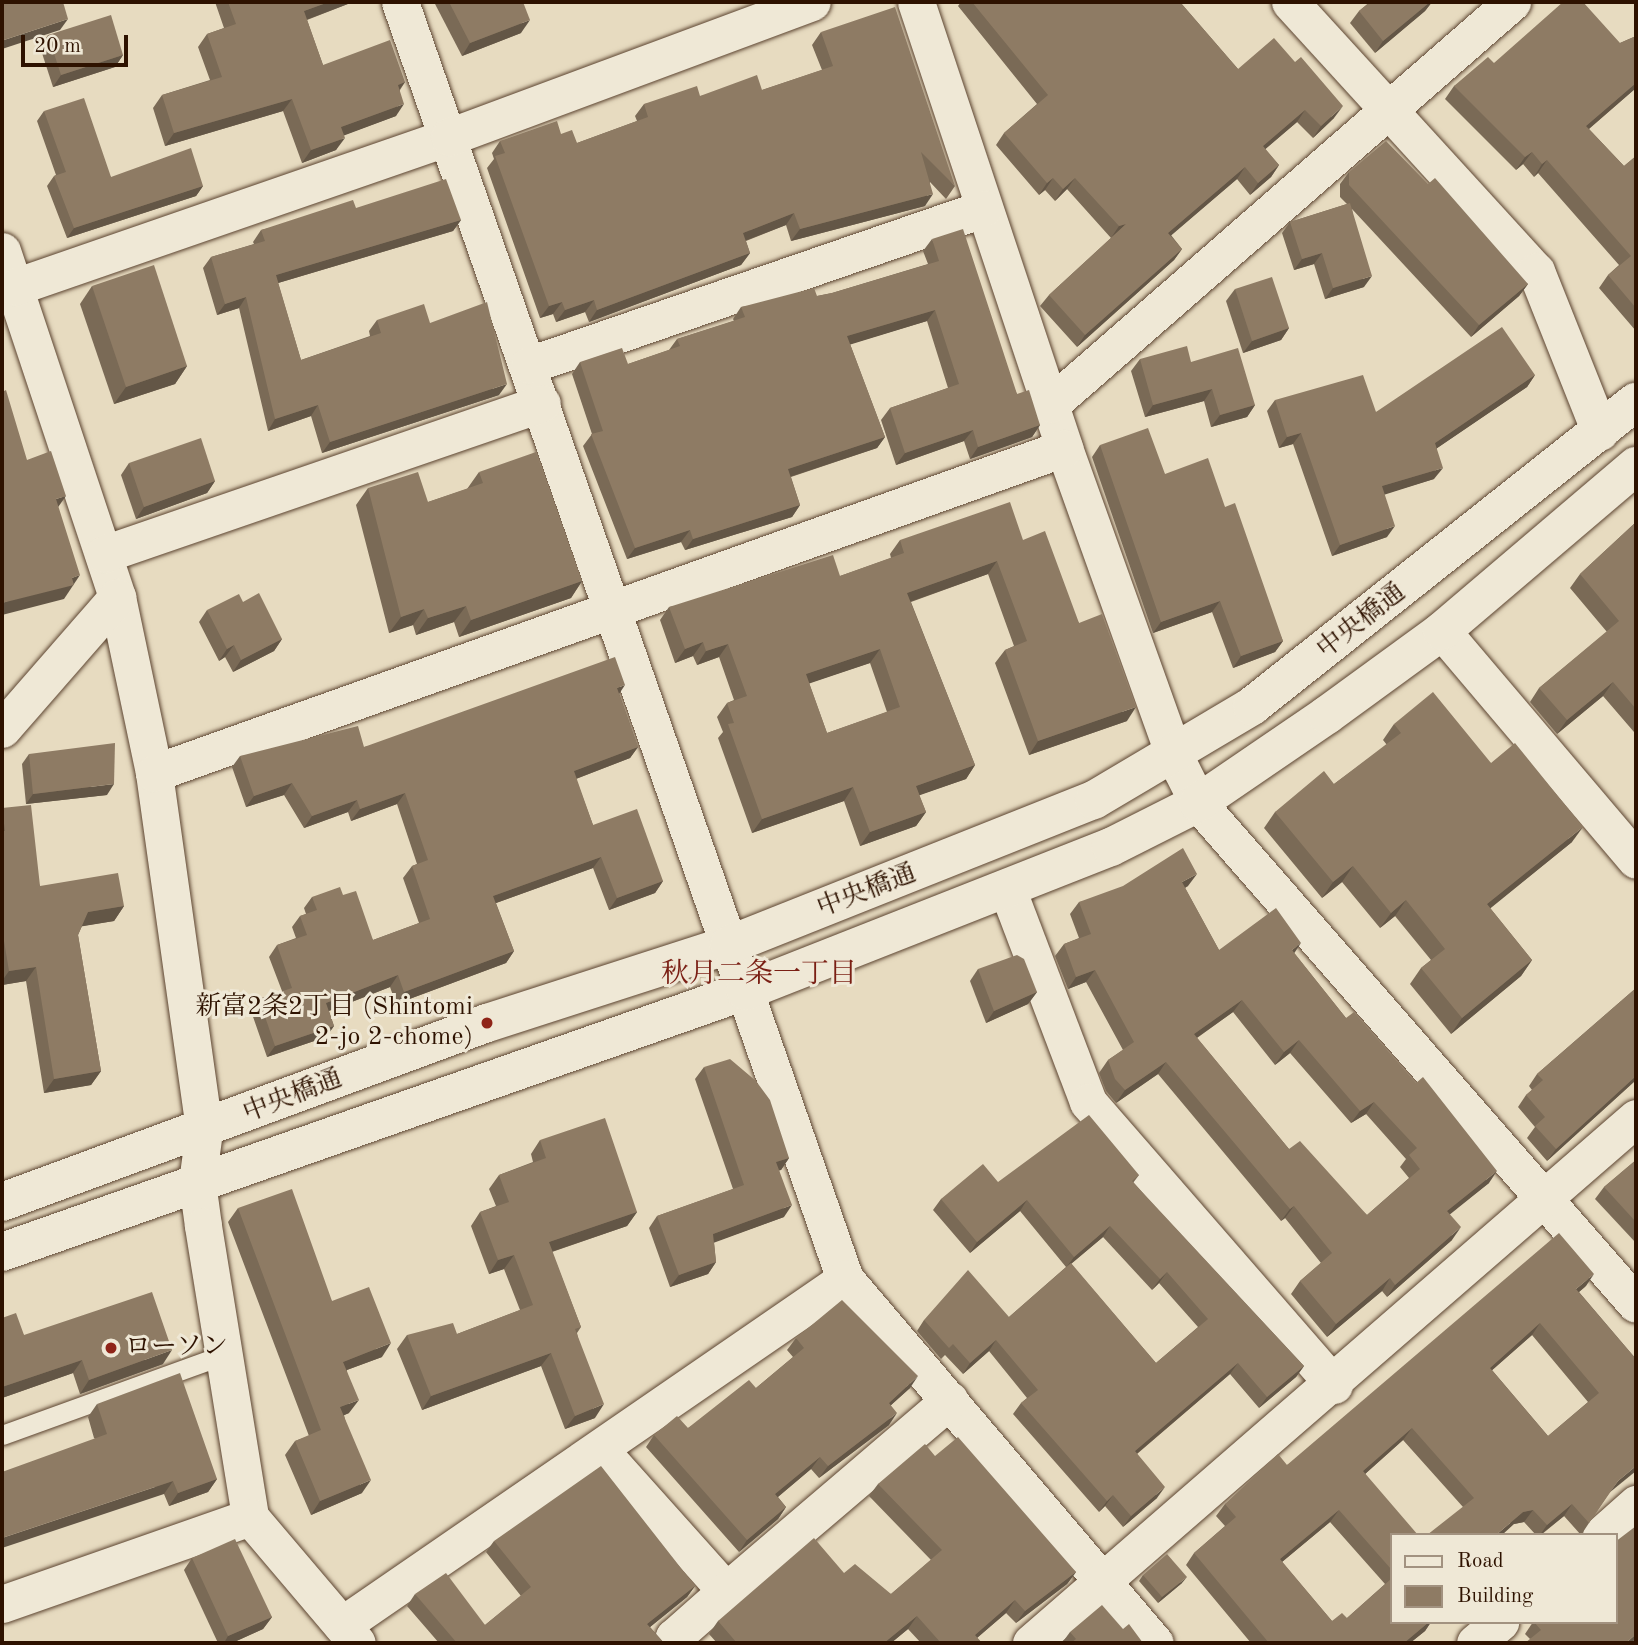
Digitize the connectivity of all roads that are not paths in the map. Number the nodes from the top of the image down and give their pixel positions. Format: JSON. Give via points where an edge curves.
{"nodes":[{"id":1,"x":400,"y":2,"type":"edge"},
{"id":2,"x":812,"y":2,"type":"edge"},
{"id":3,"x":916,"y":2,"type":"edge"},
{"id":4,"x":1290,"y":2,"type":"edge"},
{"id":5,"x":1512,"y":2,"type":"edge"},
{"id":6,"x":1383,"y":110,"type":"junction"},
{"id":7,"x":449,"y":137,"type":"junction"},
{"id":8,"x":984,"y":208,"type":"junction"},
{"id":9,"x":2,"y":251,"type":"edge"},
{"id":10,"x":15,"y":287,"type":"junction"},
{"id":11,"x":529,"y":365,"type":"junction"},
{"id":12,"x":542,"y":403,"type":"junction"},
{"id":13,"x":1051,"y":404,"type":"junction"},
{"id":14,"x":1635,"y":406,"type":"edge"},
{"id":15,"x":1600,"y":432,"type":"junction"},
{"id":16,"x":1064,"y":448,"type":"junction"},
{"id":17,"x":1636,"y":466,"type":"edge"},
{"id":18,"x":104,"y":554,"type":"junction"},
{"id":19,"x":117,"y":597,"type":"junction"},
{"id":20,"x":616,"y":610,"type":"junction"},
{"id":21,"x":1442,"y":631,"type":"junction"},
{"id":22,"x":2,"y":729,"type":"edge"},
{"id":23,"x":1174,"y":755,"type":"junction"},
{"id":24,"x":154,"y":773,"type":"junction"},
{"id":25,"x":1198,"y":803,"type":"junction"},
{"id":26,"x":1636,"y":860,"type":"edge"},
{"id":27,"x":1008,"y":891,"type":"junction"},
{"id":28,"x":729,"y":945,"type":"junction"},
{"id":29,"x":745,"y":991,"type":"junction"},
{"id":30,"x":1636,"y":1118,"type":"edge"},
{"id":31,"x":204,"y":1131,"type":"junction"},
{"id":32,"x":197,"y":1182,"type":"junction"},
{"id":33,"x":1545,"y":1198,"type":"junction"},
{"id":34,"x":2,"y":1202,"type":"edge"},
{"id":35,"x":2,"y":1252,"type":"edge"},
{"id":36,"x":845,"y":1279,"type":"junction"},
{"id":37,"x":1636,"y":1304,"type":"edge"},
{"id":38,"x":223,"y":1355,"type":"junction"},
{"id":39,"x":1334,"y":1385,"type":"junction"},
{"id":40,"x":950,"y":1399,"type":"junction"},
{"id":41,"x":2,"y":1435,"type":"edge"},
{"id":42,"x":600,"y":1450,"type":"junction"},
{"id":43,"x":1636,"y":1504,"type":"edge"},
{"id":44,"x":250,"y":1517,"type":"junction"},
{"id":45,"x":1603,"y":1533,"type":"edge"},
{"id":46,"x":1103,"y":1582,"type":"junction"},
{"id":47,"x":726,"y":1591,"type":"junction"},
{"id":48,"x":2,"y":1604,"type":"edge"},
{"id":49,"x":1498,"y":1624,"type":"edge"},
{"id":50,"x":349,"y":1634,"type":"edge"},
{"id":51,"x":680,"y":1643,"type":"edge"},
{"id":52,"x":1031,"y":1643,"type":"edge"},
{"id":53,"x":1155,"y":1643,"type":"edge"},
{"id":54,"x":1475,"y":1643,"type":"edge"}],
"edges":[{"from":1,"to":7,"type":"street"},
{"from":2,"to":7,"type":"street"},
{"from":3,"to":8,"type":"street"},
{"from":4,"to":6,"type":"street"},
{"from":5,"to":6,"type":"street"},
{"from":6,"to":13,"type":"street"},
{"from":6,"to":15,"type":"street","via":[[1536,271]]},
{"from":7,"to":10,"type":"street"},
{"from":7,"to":11,"type":"street"},
{"from":8,"to":11,"type":"street"},
{"from":8,"to":13,"type":"street"},
{"from":9,"to":10,"type":"street"},
{"from":10,"to":18,"type":"street"},
{"from":11,"to":12,"type":"street"},
{"from":12,"to":18,"type":"street"},
{"from":12,"to":20,"type":"street"},
{"from":13,"to":16,"type":"street"},
{"from":14,"to":15,"type":"street","name":"中央橋通"},
{"from":15,"to":23,"type":"street","name":"中央橋通","via":[[1333,646]]},
{"from":16,"to":20,"type":"street"},
{"from":16,"to":23,"type":"street"},
{"from":17,"to":21,"type":"street","name":"中央橋通"},
{"from":18,"to":19,"type":"street"},
{"from":19,"to":22,"type":"street"},
{"from":19,"to":24,"type":"street"},
{"from":20,"to":24,"type":"street"},
{"from":20,"to":28,"type":"street"},
{"from":21,"to":25,"type":"street","name":"中央橋通"},
{"from":21,"to":26,"type":"street"},
{"from":23,"to":25,"type":"street"},
{"from":23,"to":28,"type":"street","name":"中央橋通","via":[[1094,800],[985,848]]},
{"from":24,"to":31,"type":"street"},
{"from":25,"to":27,"type":"street","name":"中央橋通"},
{"from":25,"to":33,"type":"street"},
{"from":27,"to":29,"type":"street","name":"中央橋通"},
{"from":27,"to":39,"type":"street","via":[[1088,1102]]},
{"from":28,"to":29,"type":"street"},
{"from":28,"to":31,"type":"street","name":"中央橋通","via":[[487,1023]]},
{"from":29,"to":32,"type":"street","name":"中央橋通"},
{"from":29,"to":36,"type":"street"},
{"from":30,"to":33,"type":"street"},
{"from":31,"to":32,"type":"street"},
{"from":31,"to":34,"type":"street","name":"中央橋通"},
{"from":32,"to":35,"type":"street","name":"中央橋通"},
{"from":32,"to":38,"type":"street"},
{"from":33,"to":37,"type":"street"},
{"from":33,"to":39,"type":"street"},
{"from":36,"to":40,"type":"street"},
{"from":36,"to":42,"type":"street"},
{"from":38,"to":41,"type":"lane"},
{"from":38,"to":44,"type":"street"},
{"from":39,"to":46,"type":"street"},
{"from":40,"to":46,"type":"street"},
{"from":40,"to":47,"type":"street"},
{"from":42,"to":47,"type":"street"},
{"from":42,"to":50,"type":"street"},
{"from":43,"to":45,"type":"street"},
{"from":44,"to":48,"type":"street"},
{"from":44,"to":50,"type":"street"},
{"from":46,"to":52,"type":"street"},
{"from":46,"to":53,"type":"street"},
{"from":47,"to":51,"type":"street","via":[[674,1637]]},
{"from":49,"to":54,"type":"street"}]}
